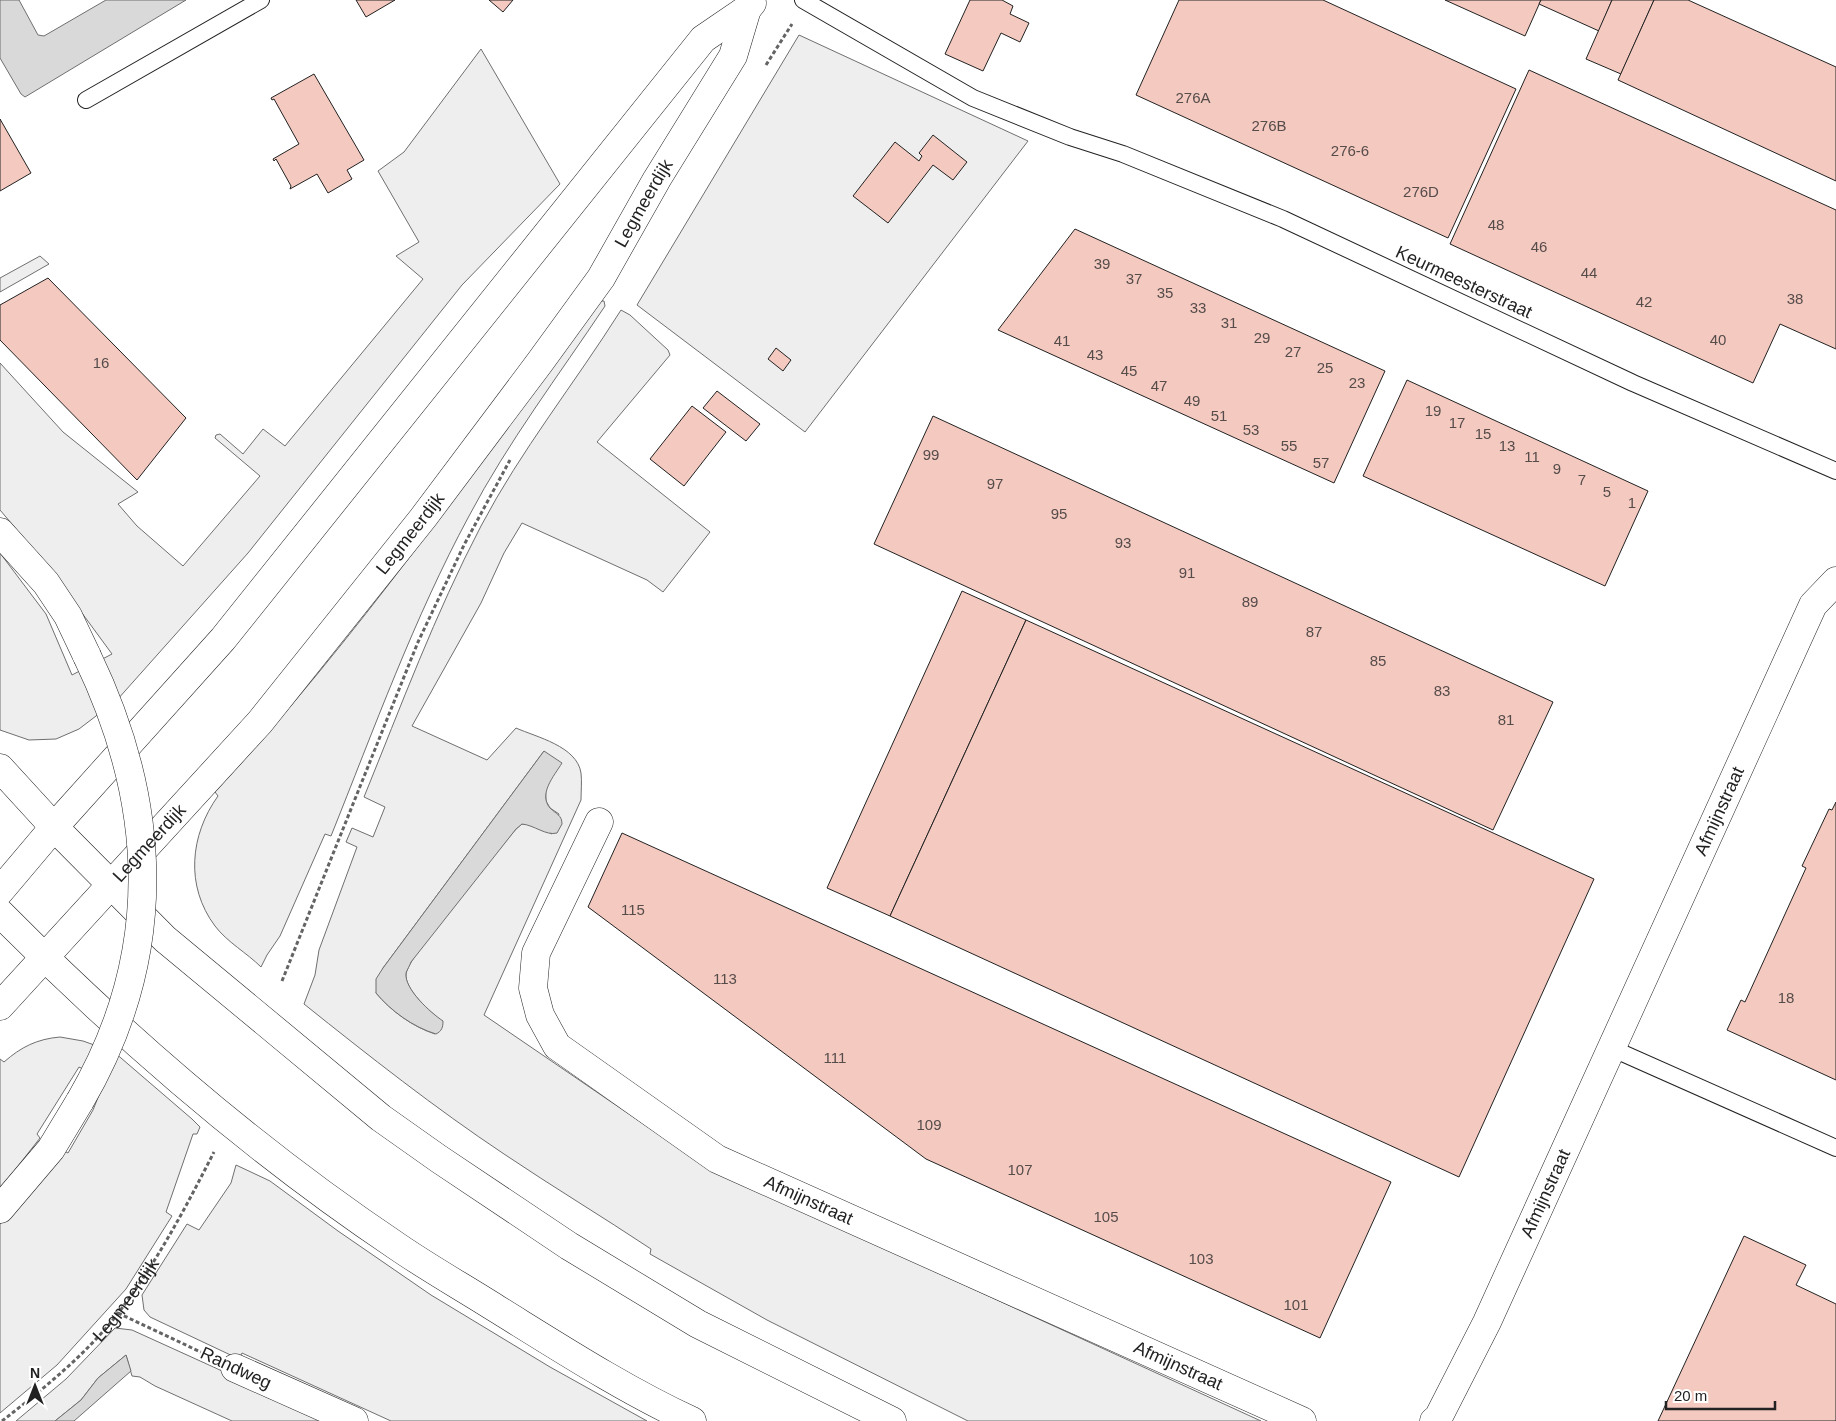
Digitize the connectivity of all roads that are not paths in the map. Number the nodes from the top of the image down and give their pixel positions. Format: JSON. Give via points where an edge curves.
{"nodes":[{"id":1,"x":261,"y":0,"type":"edge"},
{"id":2,"x":805,"y":1,"type":"edge"},
{"id":3,"x":746,"y":3,"type":"edge"},
{"id":4,"x":86,"y":100,"type":"dead end"},
{"id":5,"x":1836,"y":471,"type":"edge"},
{"id":6,"x":0,"y":532,"type":"edge"},
{"id":7,"x":1836,"y":581,"type":"edge"},
{"id":8,"x":0,"y":768,"type":"edge"},
{"id":9,"x":599,"y":822,"type":"dead end"},
{"id":10,"x":54,"y":827,"type":"junction"},
{"id":11,"x":111,"y":886,"type":"junction"},
{"id":12,"x":0,"y":891,"type":"edge"},
{"id":13,"x":0,"y":913,"type":"edge"},
{"id":14,"x":45,"y":959,"type":"junction"},
{"id":15,"x":0,"y":1006,"type":"edge"},
{"id":16,"x":1611,"y":1048,"type":"junction"},
{"id":17,"x":1836,"y":1148,"type":"edge"},
{"id":18,"x":0,"y":1209,"type":"edge"},
{"id":19,"x":235,"y":1368,"type":"road end"},
{"id":20,"x":1438,"y":1420,"type":"edge"},
{"id":21,"x":354,"y":1421,"type":"edge"},
{"id":22,"x":692,"y":1421,"type":"edge"},
{"id":23,"x":892,"y":1421,"type":"edge"},
{"id":24,"x":1302,"y":1421,"type":"edge"}],
"edges":[{"from":1,"to":4,"type":"lane"},
{"from":2,"to":5,"type":"lane","name":"Keurmeesterstraat","via":[[973,98],[1283,219],[1633,383]]},
{"from":3,"to":10,"type":"main road","name":"Legmeerdijk","via":[[703,39],[223,639]]},
{"from":3,"to":11,"type":"main road","name":"Legmeerdijk","via":[[733,56],[601,278],[423,518],[260,722]]},
{"from":6,"to":18,"type":"main road","bridge":true,"via":[[46,583],[68,616],[105,693],[127,757],[138,820],[142,880],[141,924],[125,1004],[113,1037],[51,1149]]},
{"from":7,"to":16,"type":"main road","name":"Afmijnstraat","via":[[1813,605]]},
{"from":8,"to":10,"type":"main road"},
{"from":9,"to":24,"type":"main road","name":"Afmijnstraat","via":[[536,953],[534,988],[540,1015],[557,1046],[717,1159]]},
{"from":10,"to":11,"type":"main road"},
{"from":10,"to":12,"type":"main road","name":"Legmeerdijk"},
{"from":11,"to":14,"type":"main road","name":"Legmeerdijk"},
{"from":11,"to":23,"type":"main road","via":[[165,939],[253,1014],[381,1118],[439,1159],[569,1246],[698,1324]]},
{"from":13,"to":14,"type":"main road"},
{"from":14,"to":15,"type":"main road","name":"Legmeerdijk"},
{"from":14,"to":22,"type":"main road","via":[[208,1106],[398,1247],[528,1328],[662,1407]]},
{"from":16,"to":17,"type":"lane"},
{"from":16,"to":20,"type":"main road","name":"Afmijnstraat","via":[[1487,1322]]},
{"from":19,"to":21,"type":"main road","name":"Randweg"}]}
